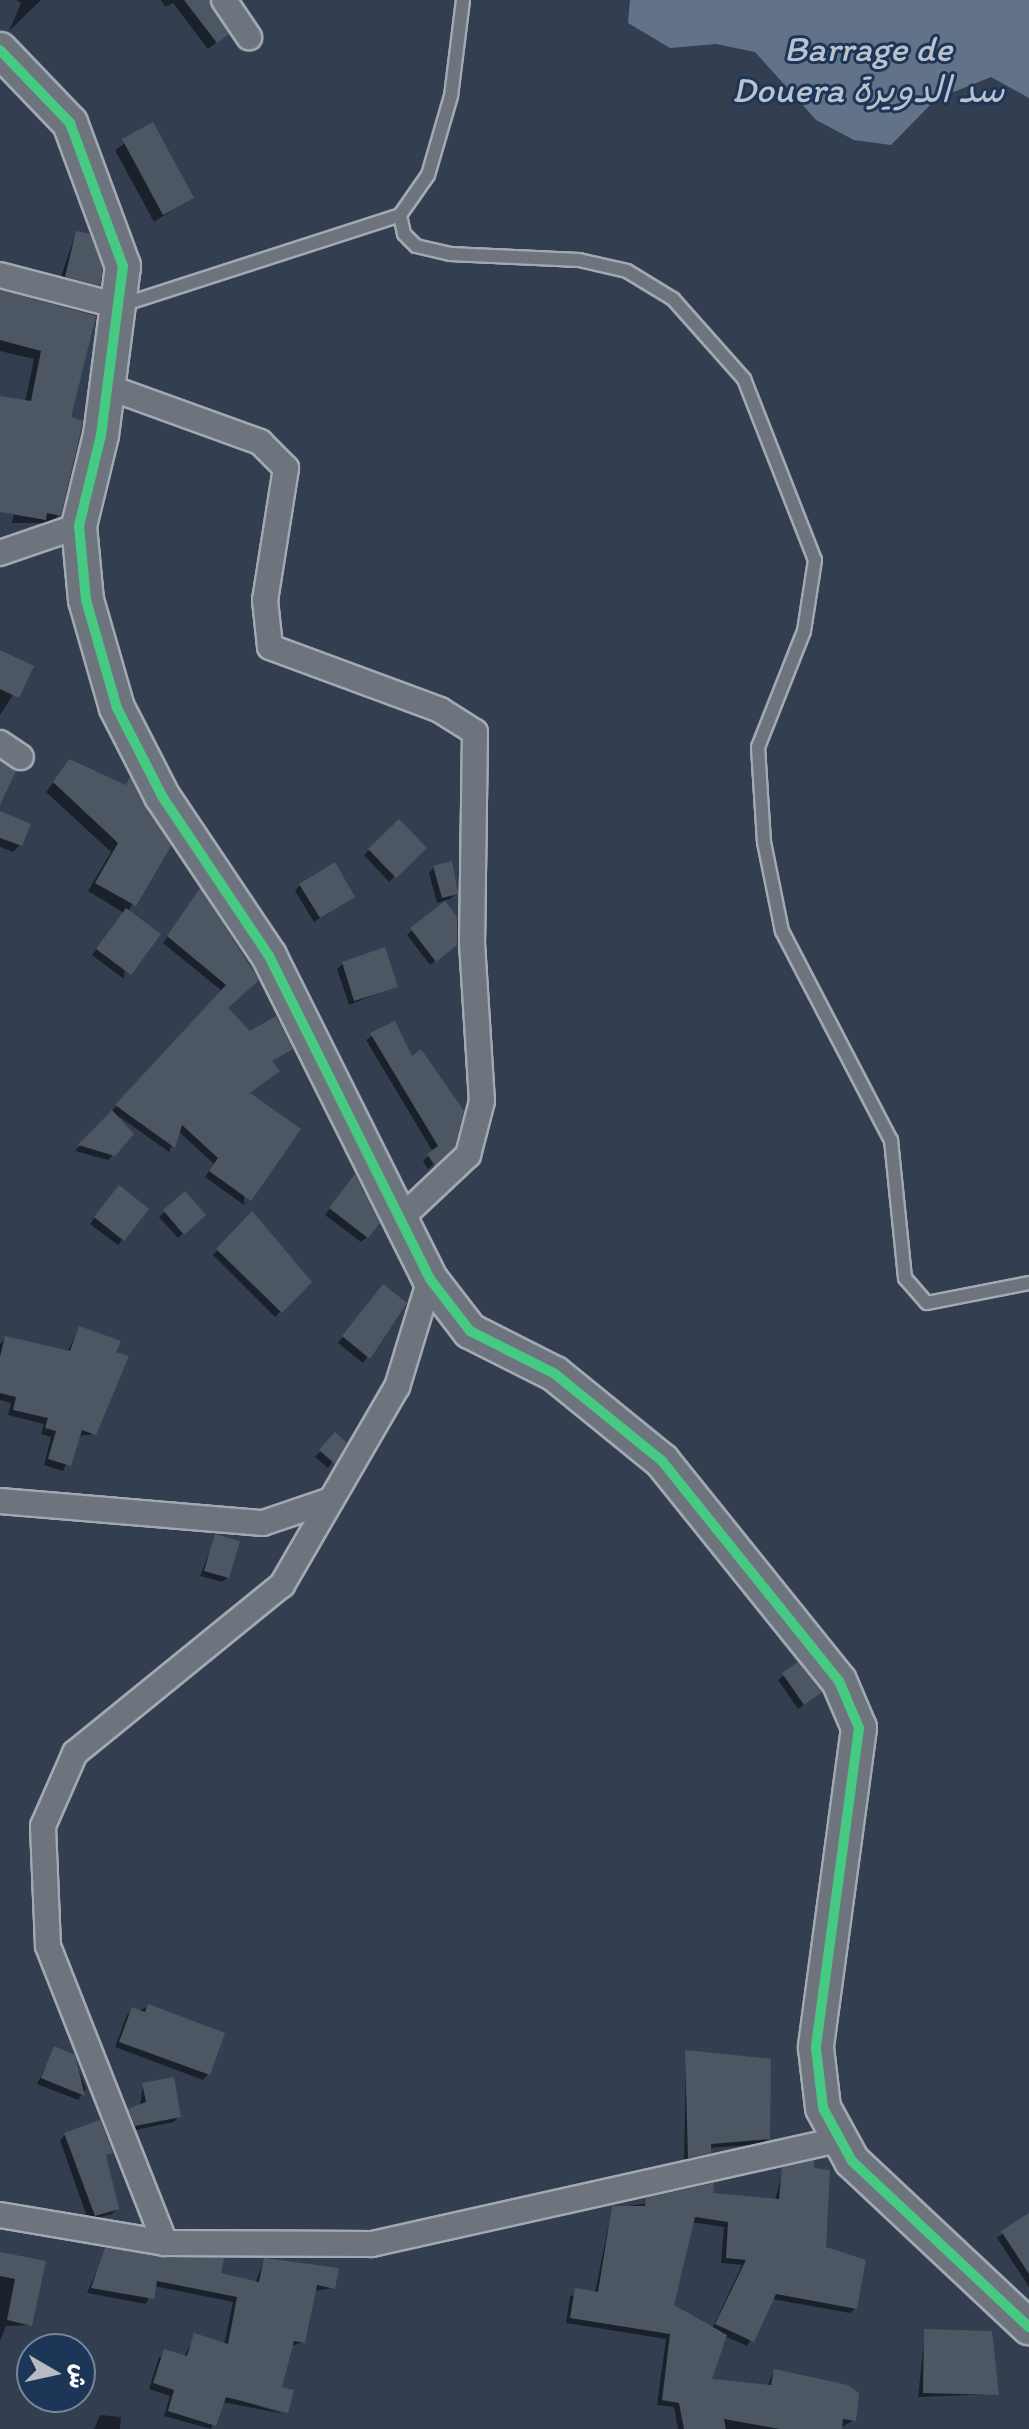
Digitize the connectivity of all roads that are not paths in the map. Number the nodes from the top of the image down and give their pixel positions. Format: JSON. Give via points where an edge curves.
{"nodes":[{"id":1,"x":224,"y":0,"type":"edge"},
{"id":2,"x":463,"y":0,"type":"edge"},
{"id":3,"x":249,"y":37,"type":"dead end"},
{"id":4,"x":0,"y":50,"type":"edge"},
{"id":5,"x":400,"y":215,"type":"junction"},
{"id":6,"x":0,"y":275,"type":"edge"},
{"id":7,"x":119,"y":306,"type":"junction"},
{"id":8,"x":108,"y":387,"type":"junction"},
{"id":9,"x":79,"y":526,"type":"junction"},
{"id":10,"x":0,"y":553,"type":"edge"},
{"id":11,"x":399,"y":1220,"type":"junction"},
{"id":12,"x":430,"y":1279,"type":"junction"},
{"id":13,"x":1029,"y":1283,"type":"edge"},
{"id":14,"x":331,"y":1500,"type":"junction"},
{"id":15,"x":0,"y":1501,"type":"edge"},
{"id":16,"x":840,"y":2139,"type":"junction"},
{"id":17,"x":0,"y":2215,"type":"edge"},
{"id":18,"x":165,"y":2243,"type":"junction"},
{"id":19,"x":1029,"y":2327,"type":"edge"}],
"edges":[{"from":1,"to":3,"type":"street"},
{"from":2,"to":5,"type":"lane","via":[[451,96],[428,175]]},
{"from":4,"to":7,"type":"street","via":[[70,123],[123,266]]},
{"from":5,"to":7,"type":"lane"},
{"from":5,"to":13,"type":"lane","via":[[416,246],[627,271],[673,299],[744,379],[815,560],[804,631],[758,747],[764,842],[782,931],[891,1140],[905,1278],[927,1303]]},
{"from":6,"to":7,"type":"street"},
{"from":7,"to":8,"type":"street"},
{"from":8,"to":9,"type":"street"},
{"from":8,"to":11,"type":"street","via":[[260,442],[286,468],[265,600],[270,647],[440,710],[475,732],[472,943],[482,1101],[468,1155]]},
{"from":9,"to":10,"type":"street"},
{"from":9,"to":11,"type":"street","via":[[86,600],[117,708],[162,796],[269,956]]},
{"from":11,"to":12,"type":"street"},
{"from":12,"to":14,"type":"street","via":[[397,1387]]},
{"from":12,"to":16,"type":"street","via":[[470,1331],[555,1374],[662,1461],[839,1681],[859,1728],[857,1773],[816,2048],[823,2108]]},
{"from":14,"to":15,"type":"street","via":[[263,1523]]},
{"from":14,"to":18,"type":"street","via":[[282,1585],[75,1753],[43,1826],[48,1946]]},
{"from":16,"to":18,"type":"street","via":[[372,2244]]},
{"from":16,"to":19,"type":"street","via":[[852,2161]]},
{"from":17,"to":18,"type":"street"}]}
